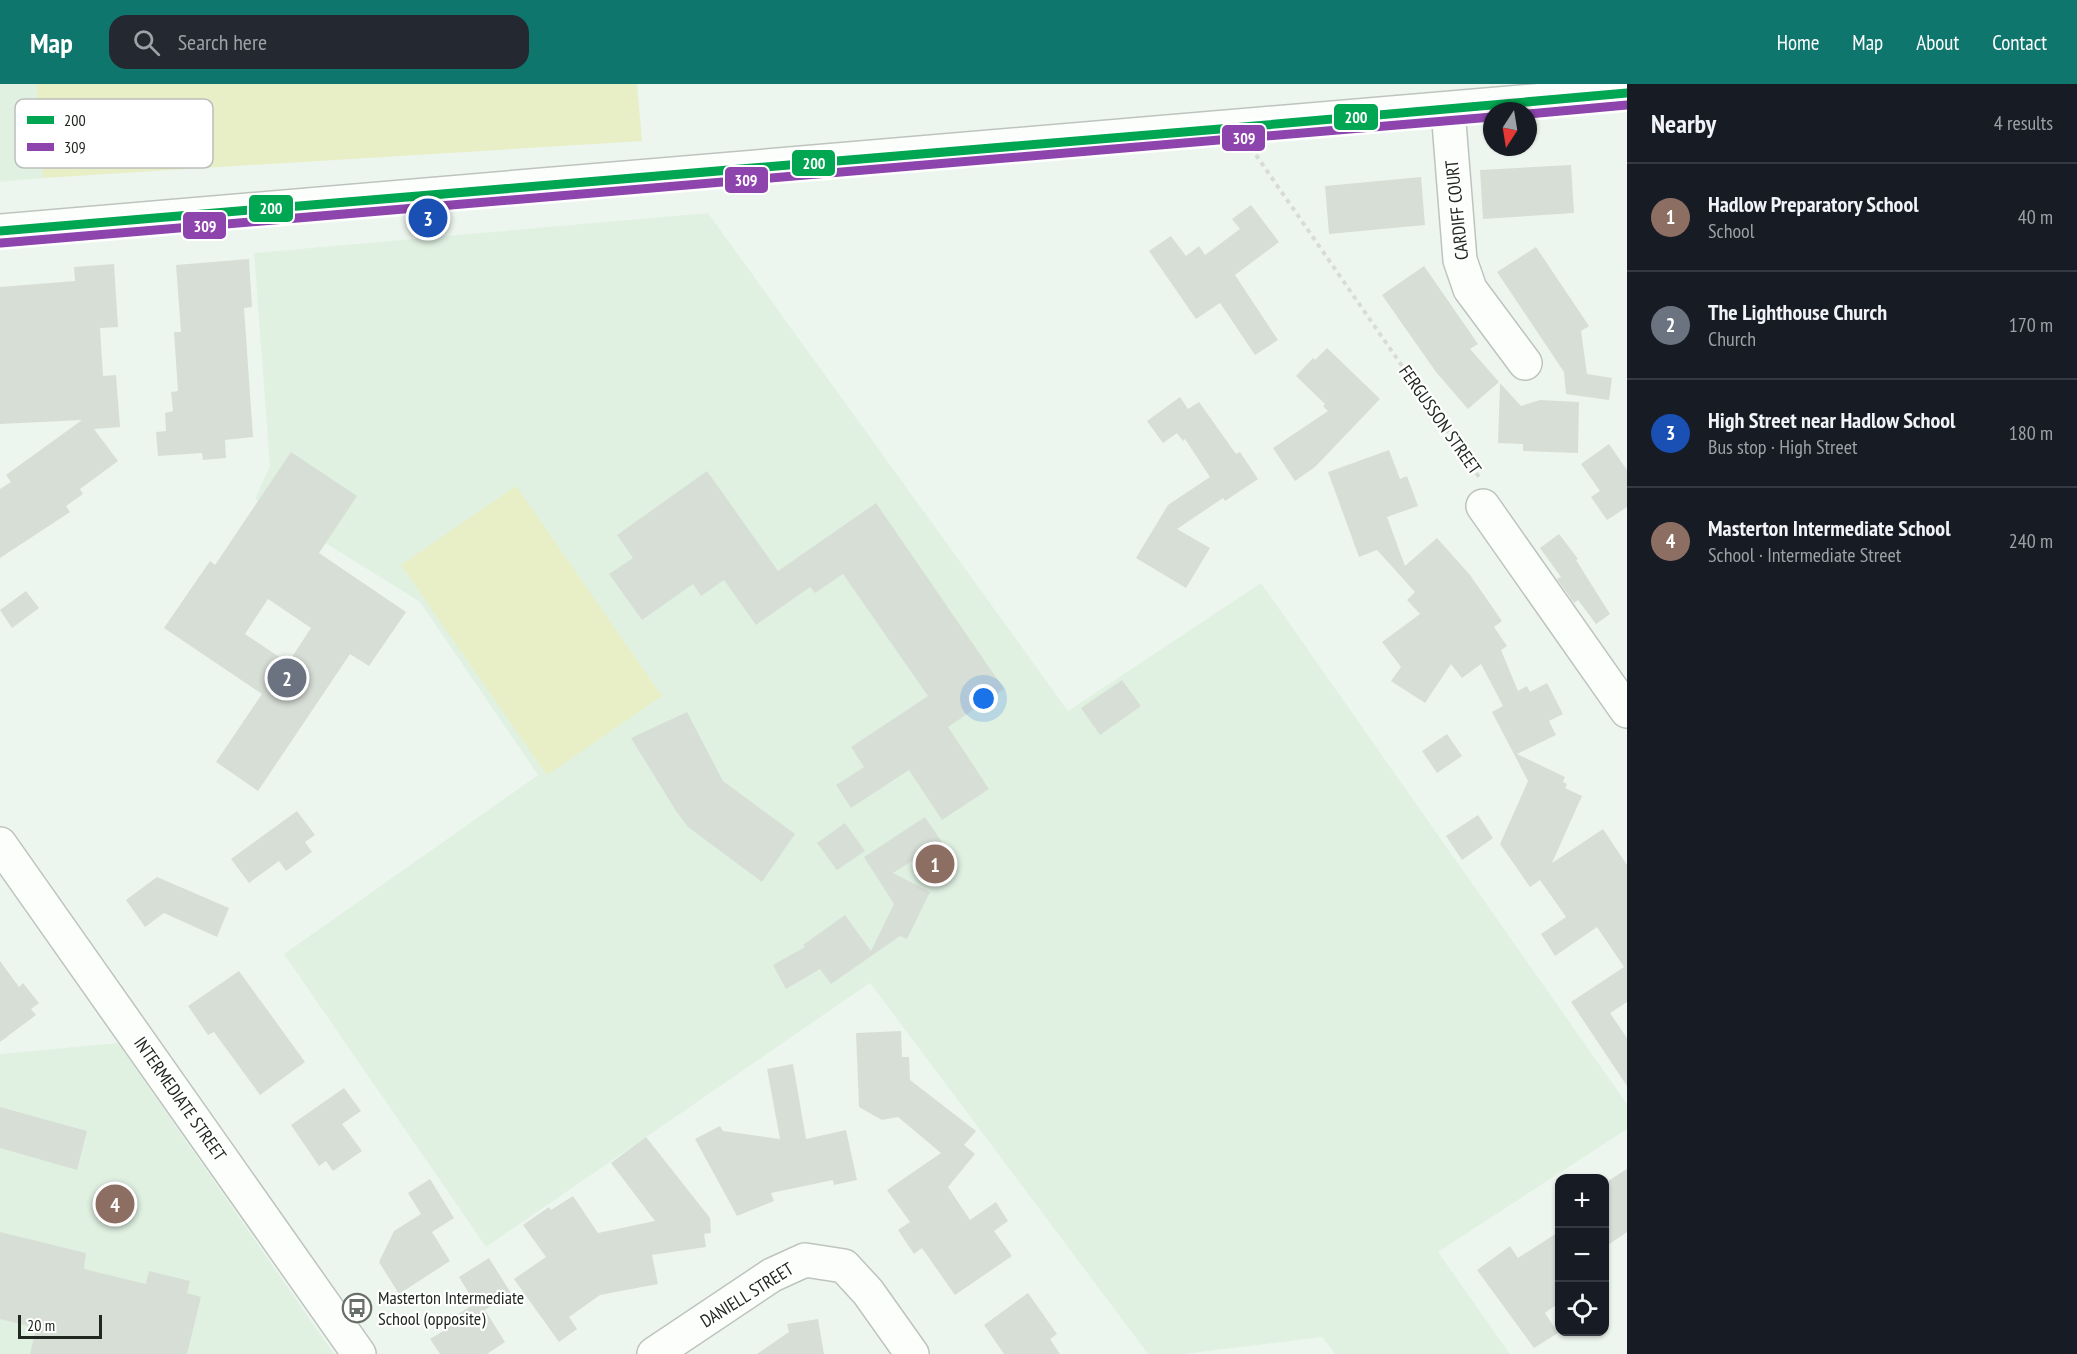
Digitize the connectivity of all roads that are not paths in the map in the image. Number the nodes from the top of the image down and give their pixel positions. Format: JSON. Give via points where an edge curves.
{"nodes":[{"id":1,"x":1619,"y":90,"type":"edge"},
{"id":2,"x":1448,"y":110,"type":"junction"},
{"id":3,"x":0,"y":231,"type":"edge"},
{"id":4,"x":1525,"y":363,"type":"dead end"},
{"id":5,"x":1483,"y":506,"type":"road end"},
{"id":6,"x":1627,"y":711,"type":"edge"},
{"id":7,"x":0,"y":844,"type":"edge"},
{"id":8,"x":359,"y":1354,"type":"edge"},
{"id":9,"x":654,"y":1354,"type":"edge"},
{"id":10,"x":912,"y":1354,"type":"edge"}],
"edges":[{"from":1,"to":2,"type":"main road"},
{"from":2,"to":3,"type":"main road"},
{"from":2,"to":4,"type":"main road","name":"CARDIFF COURT","via":[[1460,260],[1470,289]]},
{"from":5,"to":6,"type":"main road"},
{"from":7,"to":8,"type":"main road","name":"INTERMEDIATE STREET"},
{"from":9,"to":10,"type":"main road","name":"DANIELL STREET","via":[[772,1275],[805,1260],[844,1266],[868,1292]]}]}
